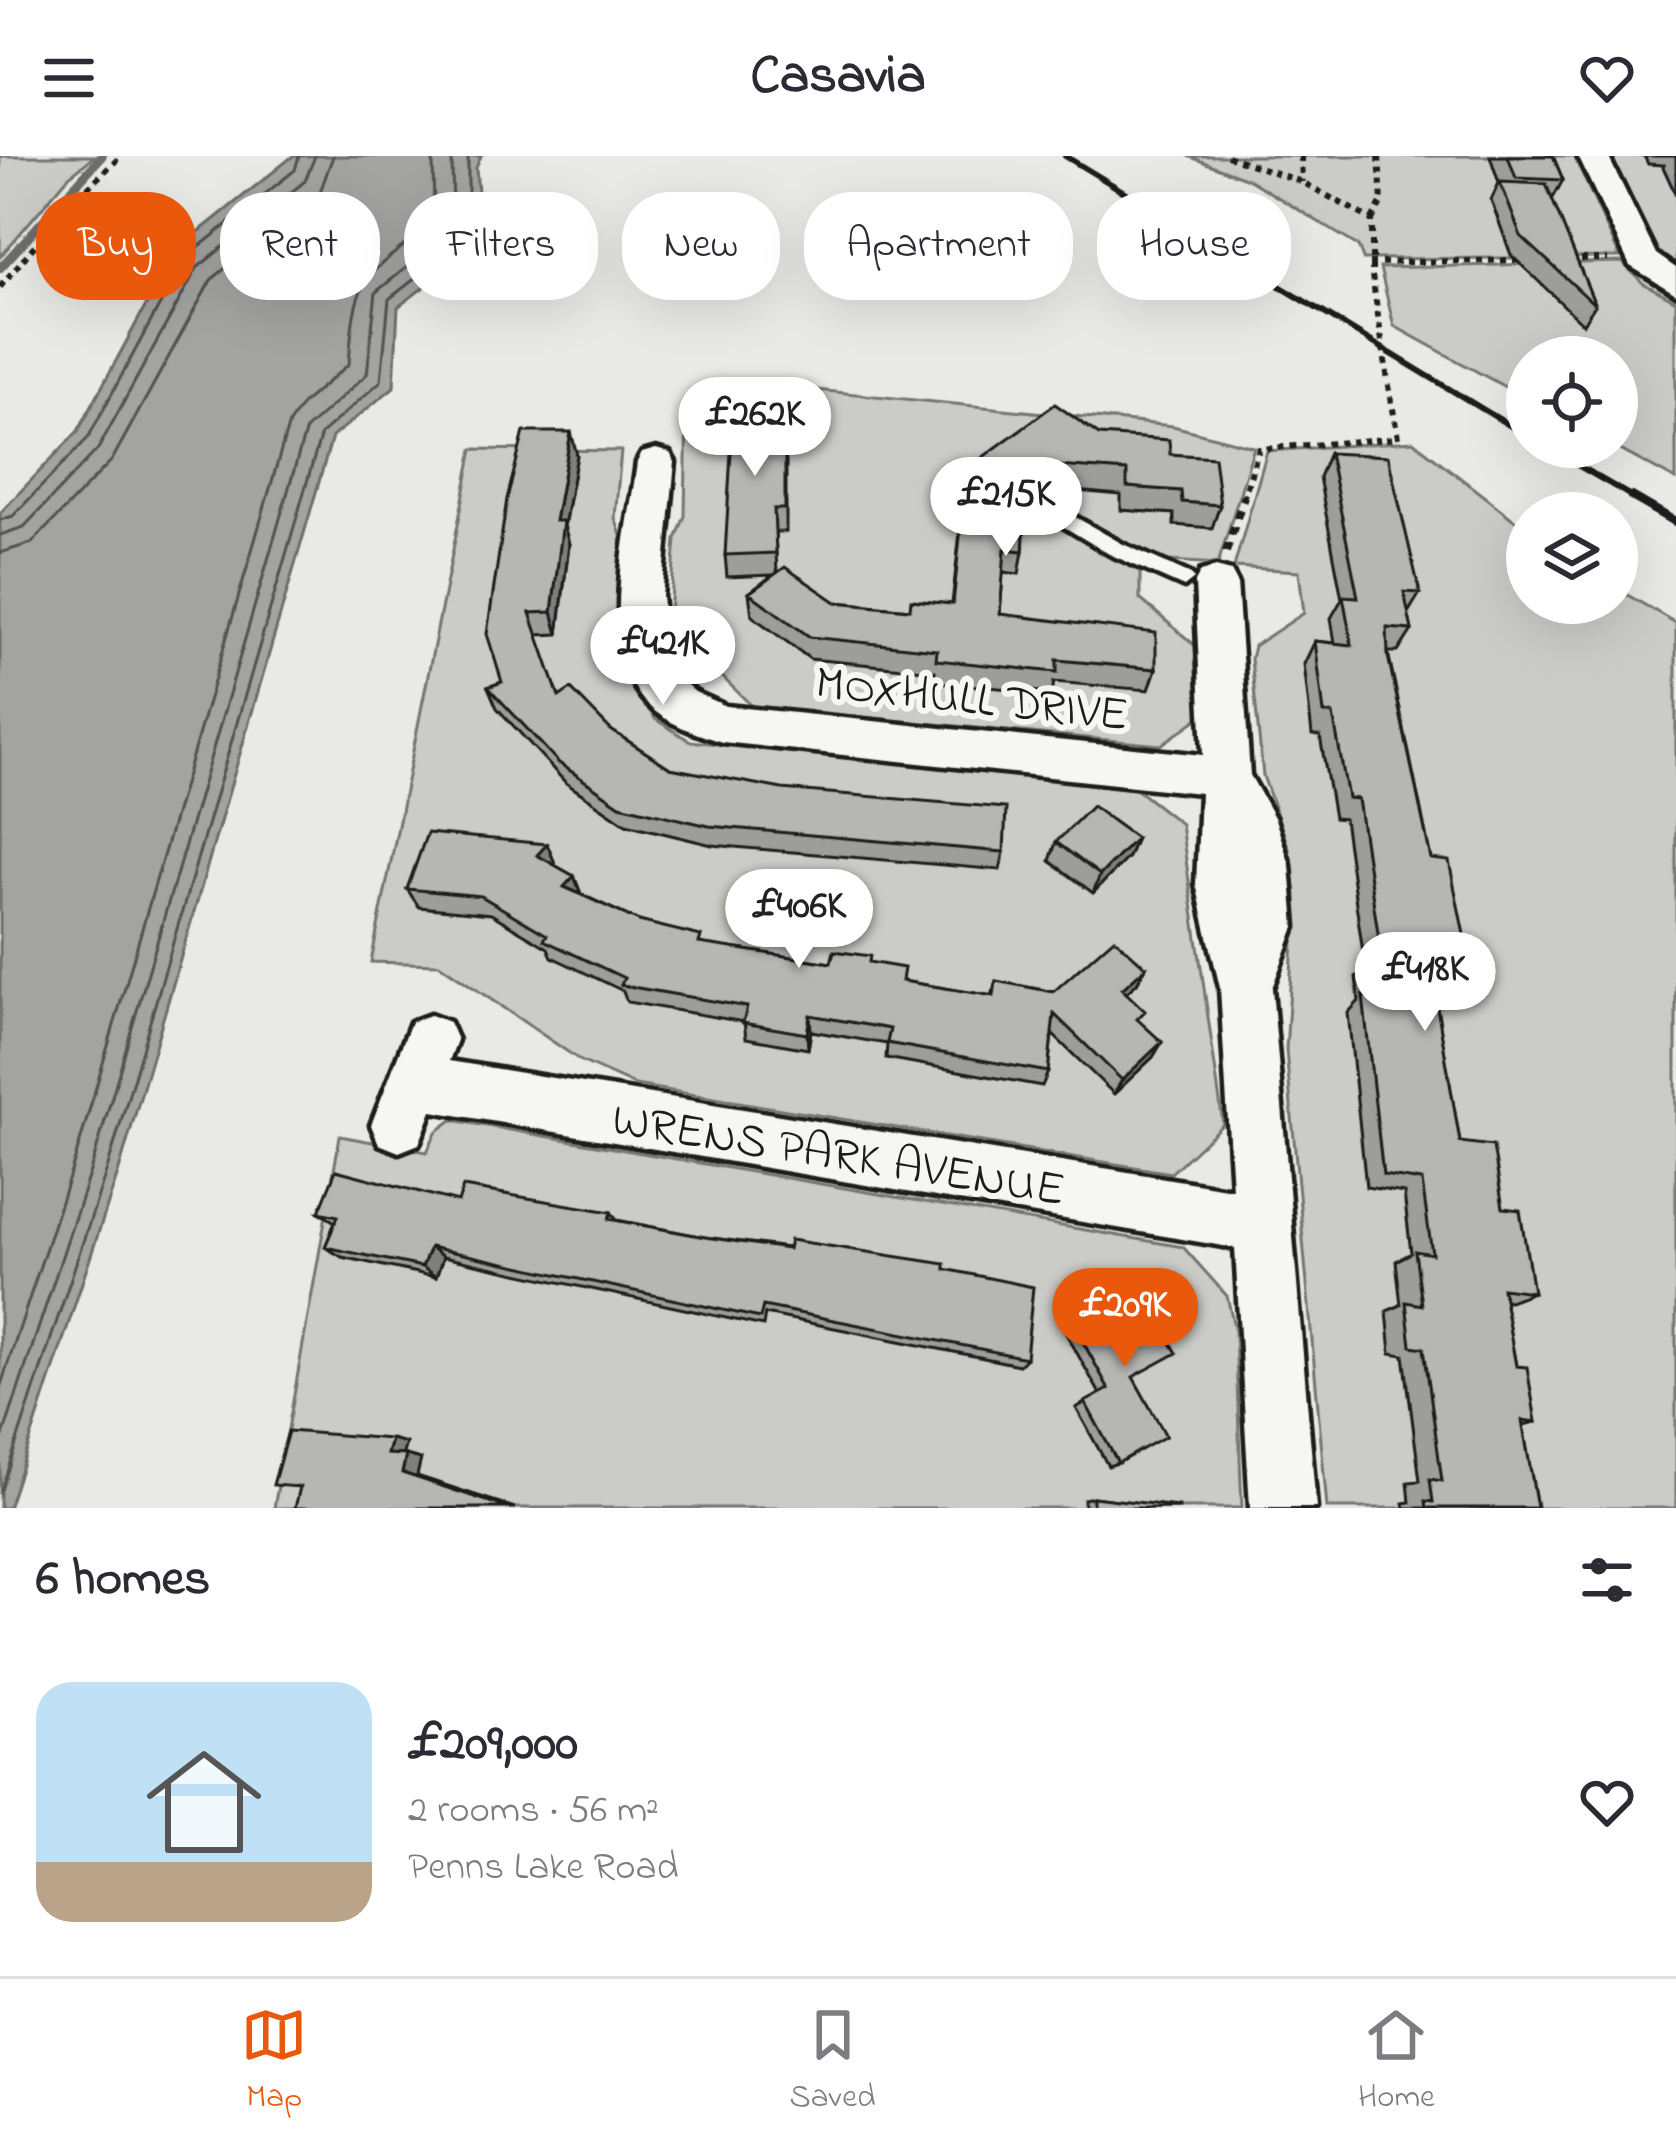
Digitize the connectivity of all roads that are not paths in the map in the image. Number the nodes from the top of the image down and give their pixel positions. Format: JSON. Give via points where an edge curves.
{"nodes":[{"id":1,"x":1593,"y":156,"type":"edge"},
{"id":2,"x":1676,"y":284,"type":"edge"},
{"id":3,"x":656,"y":462,"type":"dead end"},
{"id":4,"x":1063,"y":517,"type":"dead end"},
{"id":5,"x":1218,"y":582,"type":"joint"},
{"id":6,"x":1227,"y":777,"type":"junction"},
{"id":7,"x":415,"y":1082,"type":"dead end"},
{"id":8,"x":1262,"y":1223,"type":"junction"},
{"id":9,"x":1283,"y":1508,"type":"edge"}],
"edges":[{"from":1,"to":2,"type":"street","via":[[1642,259]]},
{"from":3,"to":6,"type":"street","name":"MOXHULL DRIVE","via":[[642,626],[648,673],[676,705],[722,724]]},
{"from":4,"to":5,"type":"lane","via":[[1116,549]]},
{"from":5,"to":6,"type":"street"},
{"from":6,"to":8,"type":"street","via":[[1266,865],[1270,927],[1246,988]]},
{"from":7,"to":8,"type":"street","name":"WRENS PARK AVENUE"},
{"from":8,"to":9,"type":"street"}]}
